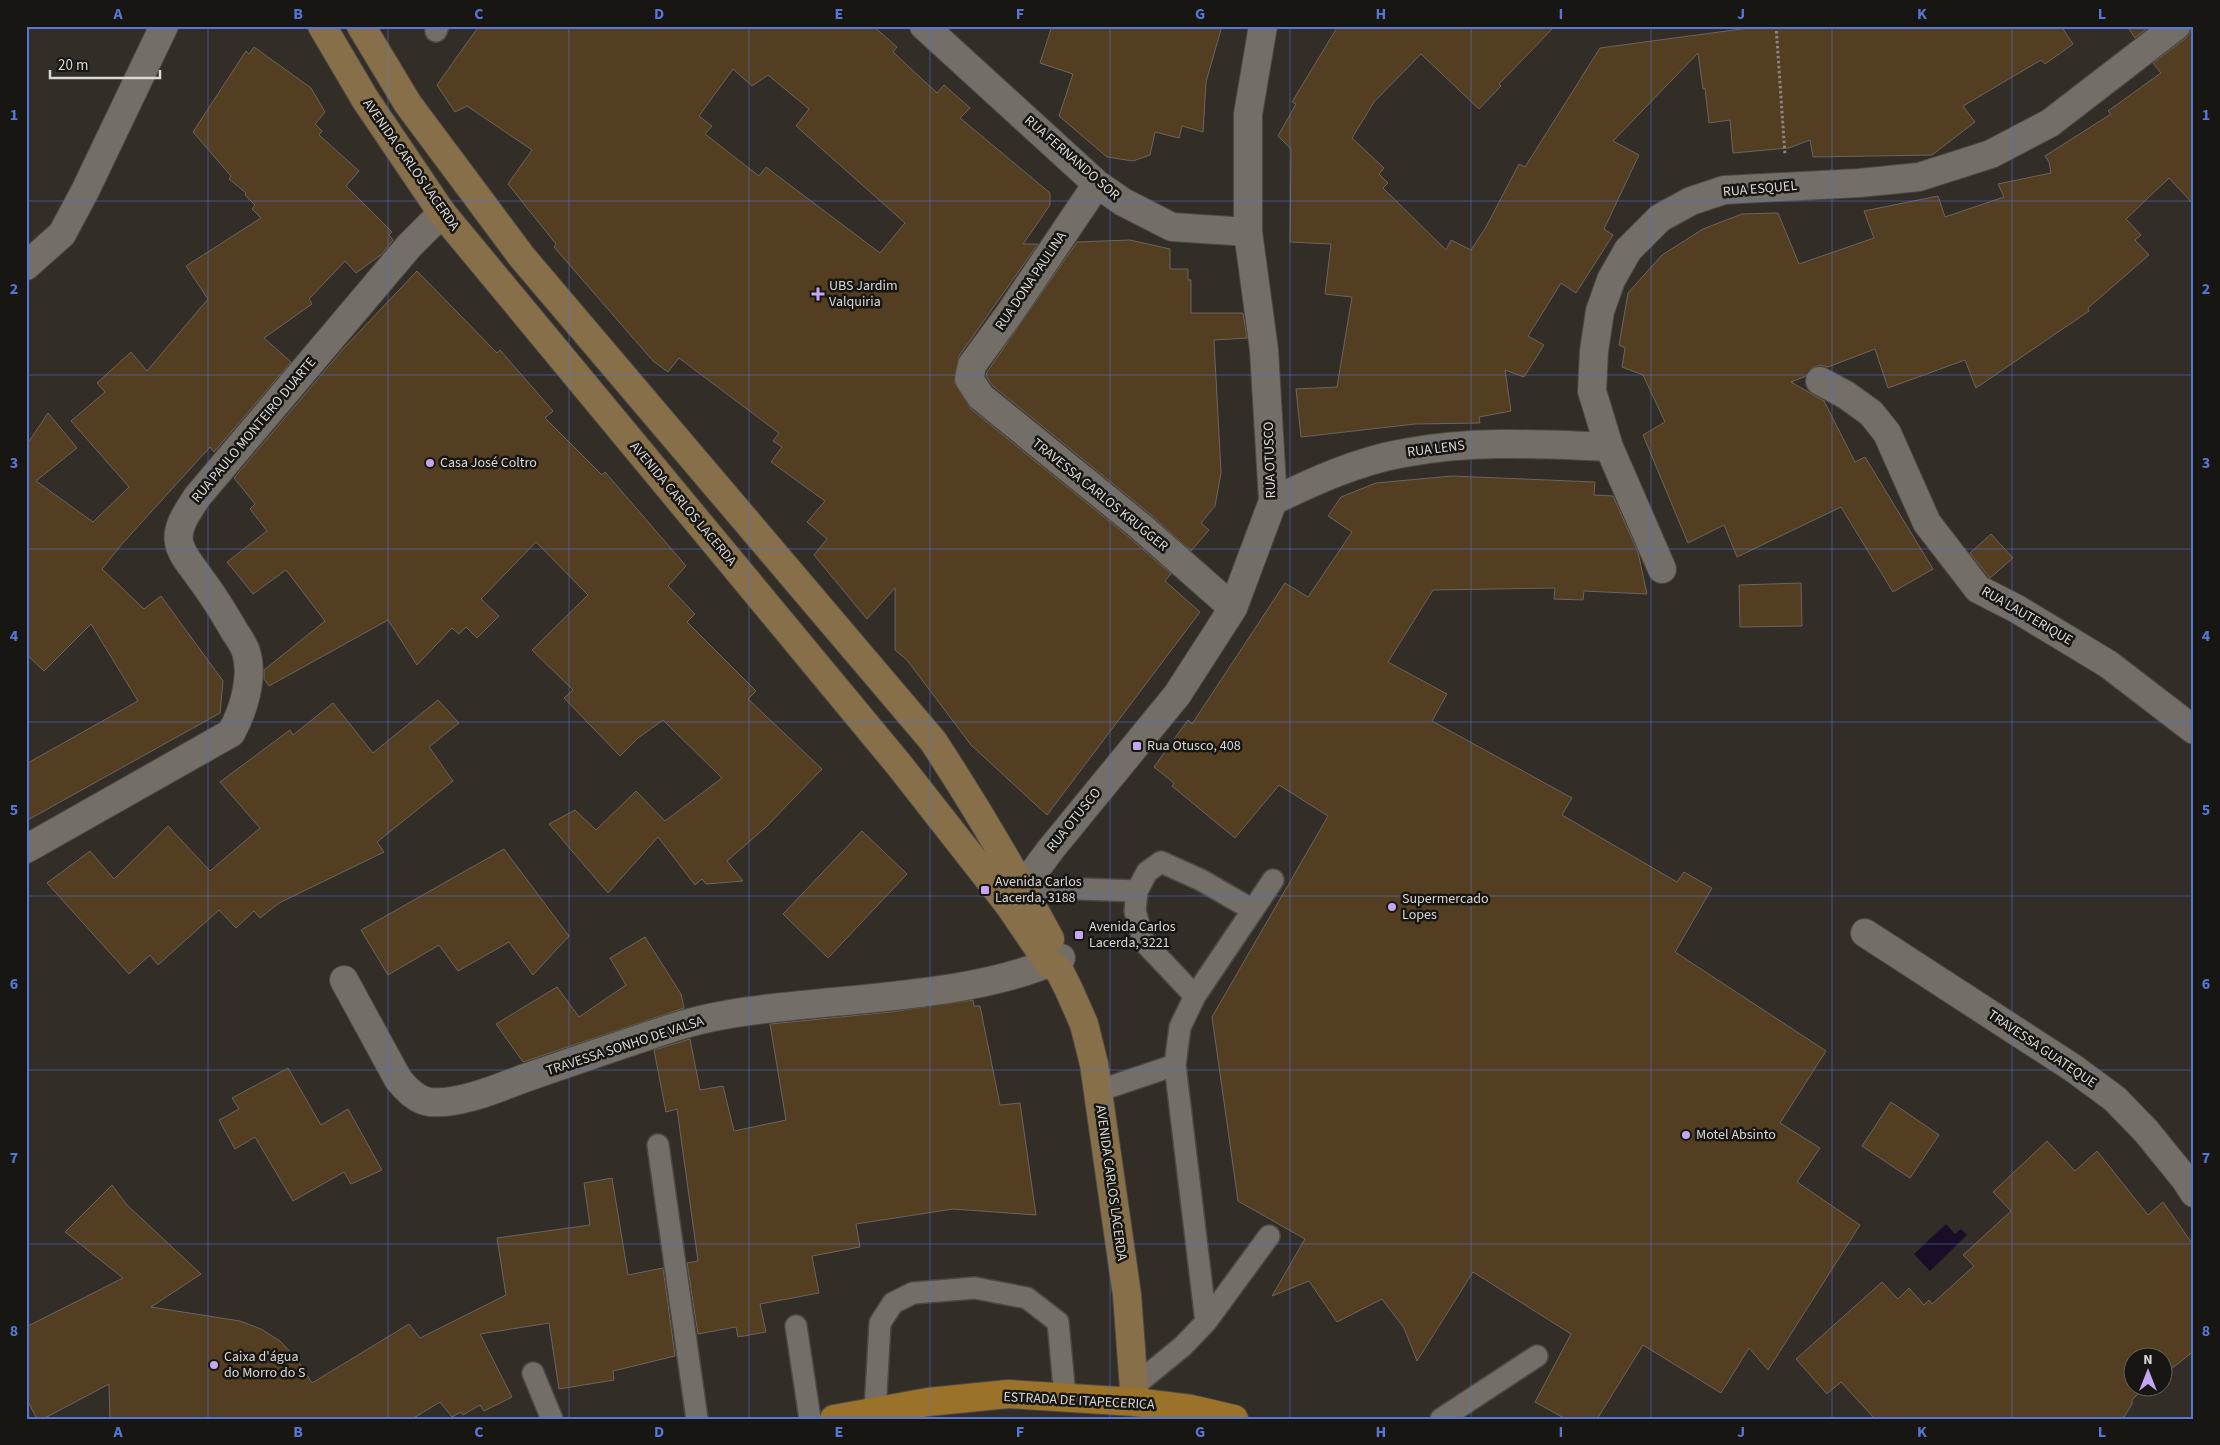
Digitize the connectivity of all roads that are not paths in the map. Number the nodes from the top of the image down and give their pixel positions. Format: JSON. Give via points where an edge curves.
{"nodes":[{"id":1,"x":164,"y":26,"type":"edge"},
{"id":2,"x":322,"y":26,"type":"edge"},
{"id":3,"x":361,"y":26,"type":"edge"},
{"id":4,"x":924,"y":26,"type":"edge"},
{"id":5,"x":1263,"y":26,"type":"edge"},
{"id":6,"x":2176,"y":26,"type":"edge"},
{"id":7,"x":1097,"y":184,"type":"junction"},
{"id":8,"x":442,"y":213,"type":"junction"},
{"id":9,"x":1248,"y":232,"type":"junction"},
{"id":10,"x":26,"y":266,"type":"edge"},
{"id":11,"x":969,"y":379,"type":"joint"},
{"id":12,"x":1820,"y":381,"type":"dead end"},
{"id":13,"x":1609,"y":447,"type":"junction"},
{"id":14,"x":1273,"y":501,"type":"junction"},
{"id":15,"x":1662,"y":569,"type":"dead end"},
{"id":16,"x":1233,"y":608,"type":"junction"},
{"id":17,"x":2194,"y":730,"type":"edge"},
{"id":18,"x":26,"y":849,"type":"edge"},
{"id":19,"x":1273,"y":880,"type":"dead end"},
{"id":20,"x":1137,"y":891,"type":"junction"},
{"id":21,"x":1016,"y":896,"type":"junction"},
{"id":22,"x":1253,"y":910,"type":"junction"},
{"id":23,"x":1865,"y":933,"type":"dead end"},
{"id":24,"x":1056,"y":964,"type":"junction"},
{"id":25,"x":344,"y":980,"type":"dead end"},
{"id":26,"x":1195,"y":996,"type":"junction"},
{"id":27,"x":1176,"y":1064,"type":"junction"},
{"id":28,"x":1098,"y":1091,"type":"junction"},
{"id":29,"x":658,"y":1145,"type":"dead end"},
{"id":30,"x":2194,"y":1192,"type":"edge"},
{"id":31,"x":1269,"y":1236,"type":"dead end"},
{"id":32,"x":1206,"y":1322,"type":"junction"},
{"id":33,"x":796,"y":1326,"type":"dead end"},
{"id":34,"x":1537,"y":1356,"type":"dead end"},
{"id":35,"x":533,"y":1373,"type":"dead end"},
{"id":36,"x":1065,"y":1397,"type":"junction"},
{"id":37,"x":1134,"y":1403,"type":"edge"},
{"id":38,"x":875,"y":1412,"type":"junction"},
{"id":39,"x":552,"y":1419,"type":"edge"},
{"id":40,"x":697,"y":1419,"type":"edge"},
{"id":41,"x":810,"y":1419,"type":"edge"},
{"id":42,"x":834,"y":1419,"type":"edge"},
{"id":43,"x":1234,"y":1419,"type":"edge"},
{"id":44,"x":1441,"y":1419,"type":"edge"}],
"edges":[{"from":1,"to":10,"type":"street","via":[[62,234]]},
{"from":2,"to":8,"type":"main road","name":"AVENIDA CARLOS LACERDA","via":[[365,99]]},
{"from":3,"to":21,"type":"main road","name":"AVENIDA CARLOS LACERDA","via":[[408,104],[522,257],[933,741],[975,805]]},
{"from":4,"to":7,"type":"street","name":"RUA FERNANDO SOR"},
{"from":5,"to":9,"type":"street","name":"RUA OTUSCO","via":[[1248,114]]},
{"from":6,"to":13,"type":"street","name":"RUA ESQUEL","via":[[2050,123],[1992,154],[1919,177],[1724,190],[1692,201],[1660,218],[1628,250],[1611,280],[1603,303],[1594,351],[1592,391]]},
{"from":7,"to":9,"type":"street","name":"RUA FERNANDO SOR","via":[[1123,202],[1172,227]]},
{"from":7,"to":11,"type":"street","name":"RUA DONA PAULINA","via":[[972,365]]},
{"from":8,"to":18,"type":"street","name":"RUA PAULO MONTEIRO DUARTE","via":[[409,246],[197,497],[179,531],[179,543],[186,558],[213,595],[246,652],[246,692],[241,714],[231,733]]},
{"from":8,"to":21,"type":"main road","name":"AVENIDA CARLOS LACERDA","via":[[900,766]]},
{"from":9,"to":14,"type":"street","name":"RUA OTUSCO","via":[[1264,350]]},
{"from":11,"to":16,"type":"street","name":"TRAVESSA CARLOS KRUGGER","via":[[981,397],[1140,526]]},
{"from":12,"to":17,"type":"street","name":"RUA LAUTERIQUE","via":[[1871,413],[1887,433],[1927,523],[1978,589],[2108,664]]},
{"from":13,"to":14,"type":"street","name":"RUA LENS","via":[[1510,443],[1404,453],[1354,466]]},
{"from":13,"to":15,"type":"street","name":"RUA ESQUEL"},
{"from":14,"to":16,"type":"street","name":"RUA OTUSCO"},
{"from":16,"to":21,"type":"street","name":"RUA OTUSCO","via":[[1177,694]]},
{"from":19,"to":22,"type":"lane"},
{"from":20,"to":21,"type":"lane"},
{"from":20,"to":22,"type":"lane","via":[[1147,872],[1161,862],[1201,880]]},
{"from":20,"to":26,"type":"lane","via":[[1135,911],[1144,942]]},
{"from":21,"to":24,"type":"main road","name":"AVENIDA CARLOS LACERDA"},
{"from":22,"to":26,"type":"lane"},
{"from":23,"to":30,"type":"street","name":"TRAVESSA GUATEQUE","via":[[2073,1068],[2115,1099],[2146,1131]]},
{"from":24,"to":25,"type":"street","name":"TRAVESSA SONHO DE VALSA","via":[[953,988],[709,1018],[508,1084],[442,1102],[419,1099],[406,1090]]},
{"from":24,"to":28,"type":"main road","name":"AVENIDA CARLOS LACERDA","via":[[1084,1024]]},
{"from":26,"to":27,"type":"lane","via":[[1180,1028]]},
{"from":27,"to":28,"type":"lane"},
{"from":27,"to":32,"type":"lane"},
{"from":28,"to":37,"type":"main road","name":"AVENIDA CARLOS LACERDA","via":[[1127,1295]]},
{"from":29,"to":40,"type":"lane"},
{"from":31,"to":32,"type":"lane"},
{"from":32,"to":37,"type":"lane"},
{"from":33,"to":41,"type":"lane"},
{"from":34,"to":44,"type":"lane"},
{"from":35,"to":39,"type":"lane"},
{"from":36,"to":37,"type":"main road","name":"ESTRADA DE ITAPECERICA"},
{"from":36,"to":38,"type":"main road","name":"ESTRADA DE ITAPECERICA","via":[[1008,1394],[928,1402]]},
{"from":36,"to":38,"type":"lane","via":[[1058,1322],[1027,1298],[974,1288],[913,1293],[893,1303],[880,1323]]},
{"from":37,"to":43,"type":"main road","name":"ESTRADA DE ITAPECERICA","via":[[1191,1409]]},
{"from":38,"to":42,"type":"main road","name":"ESTRADA DE ITAPECERICA"}]}
